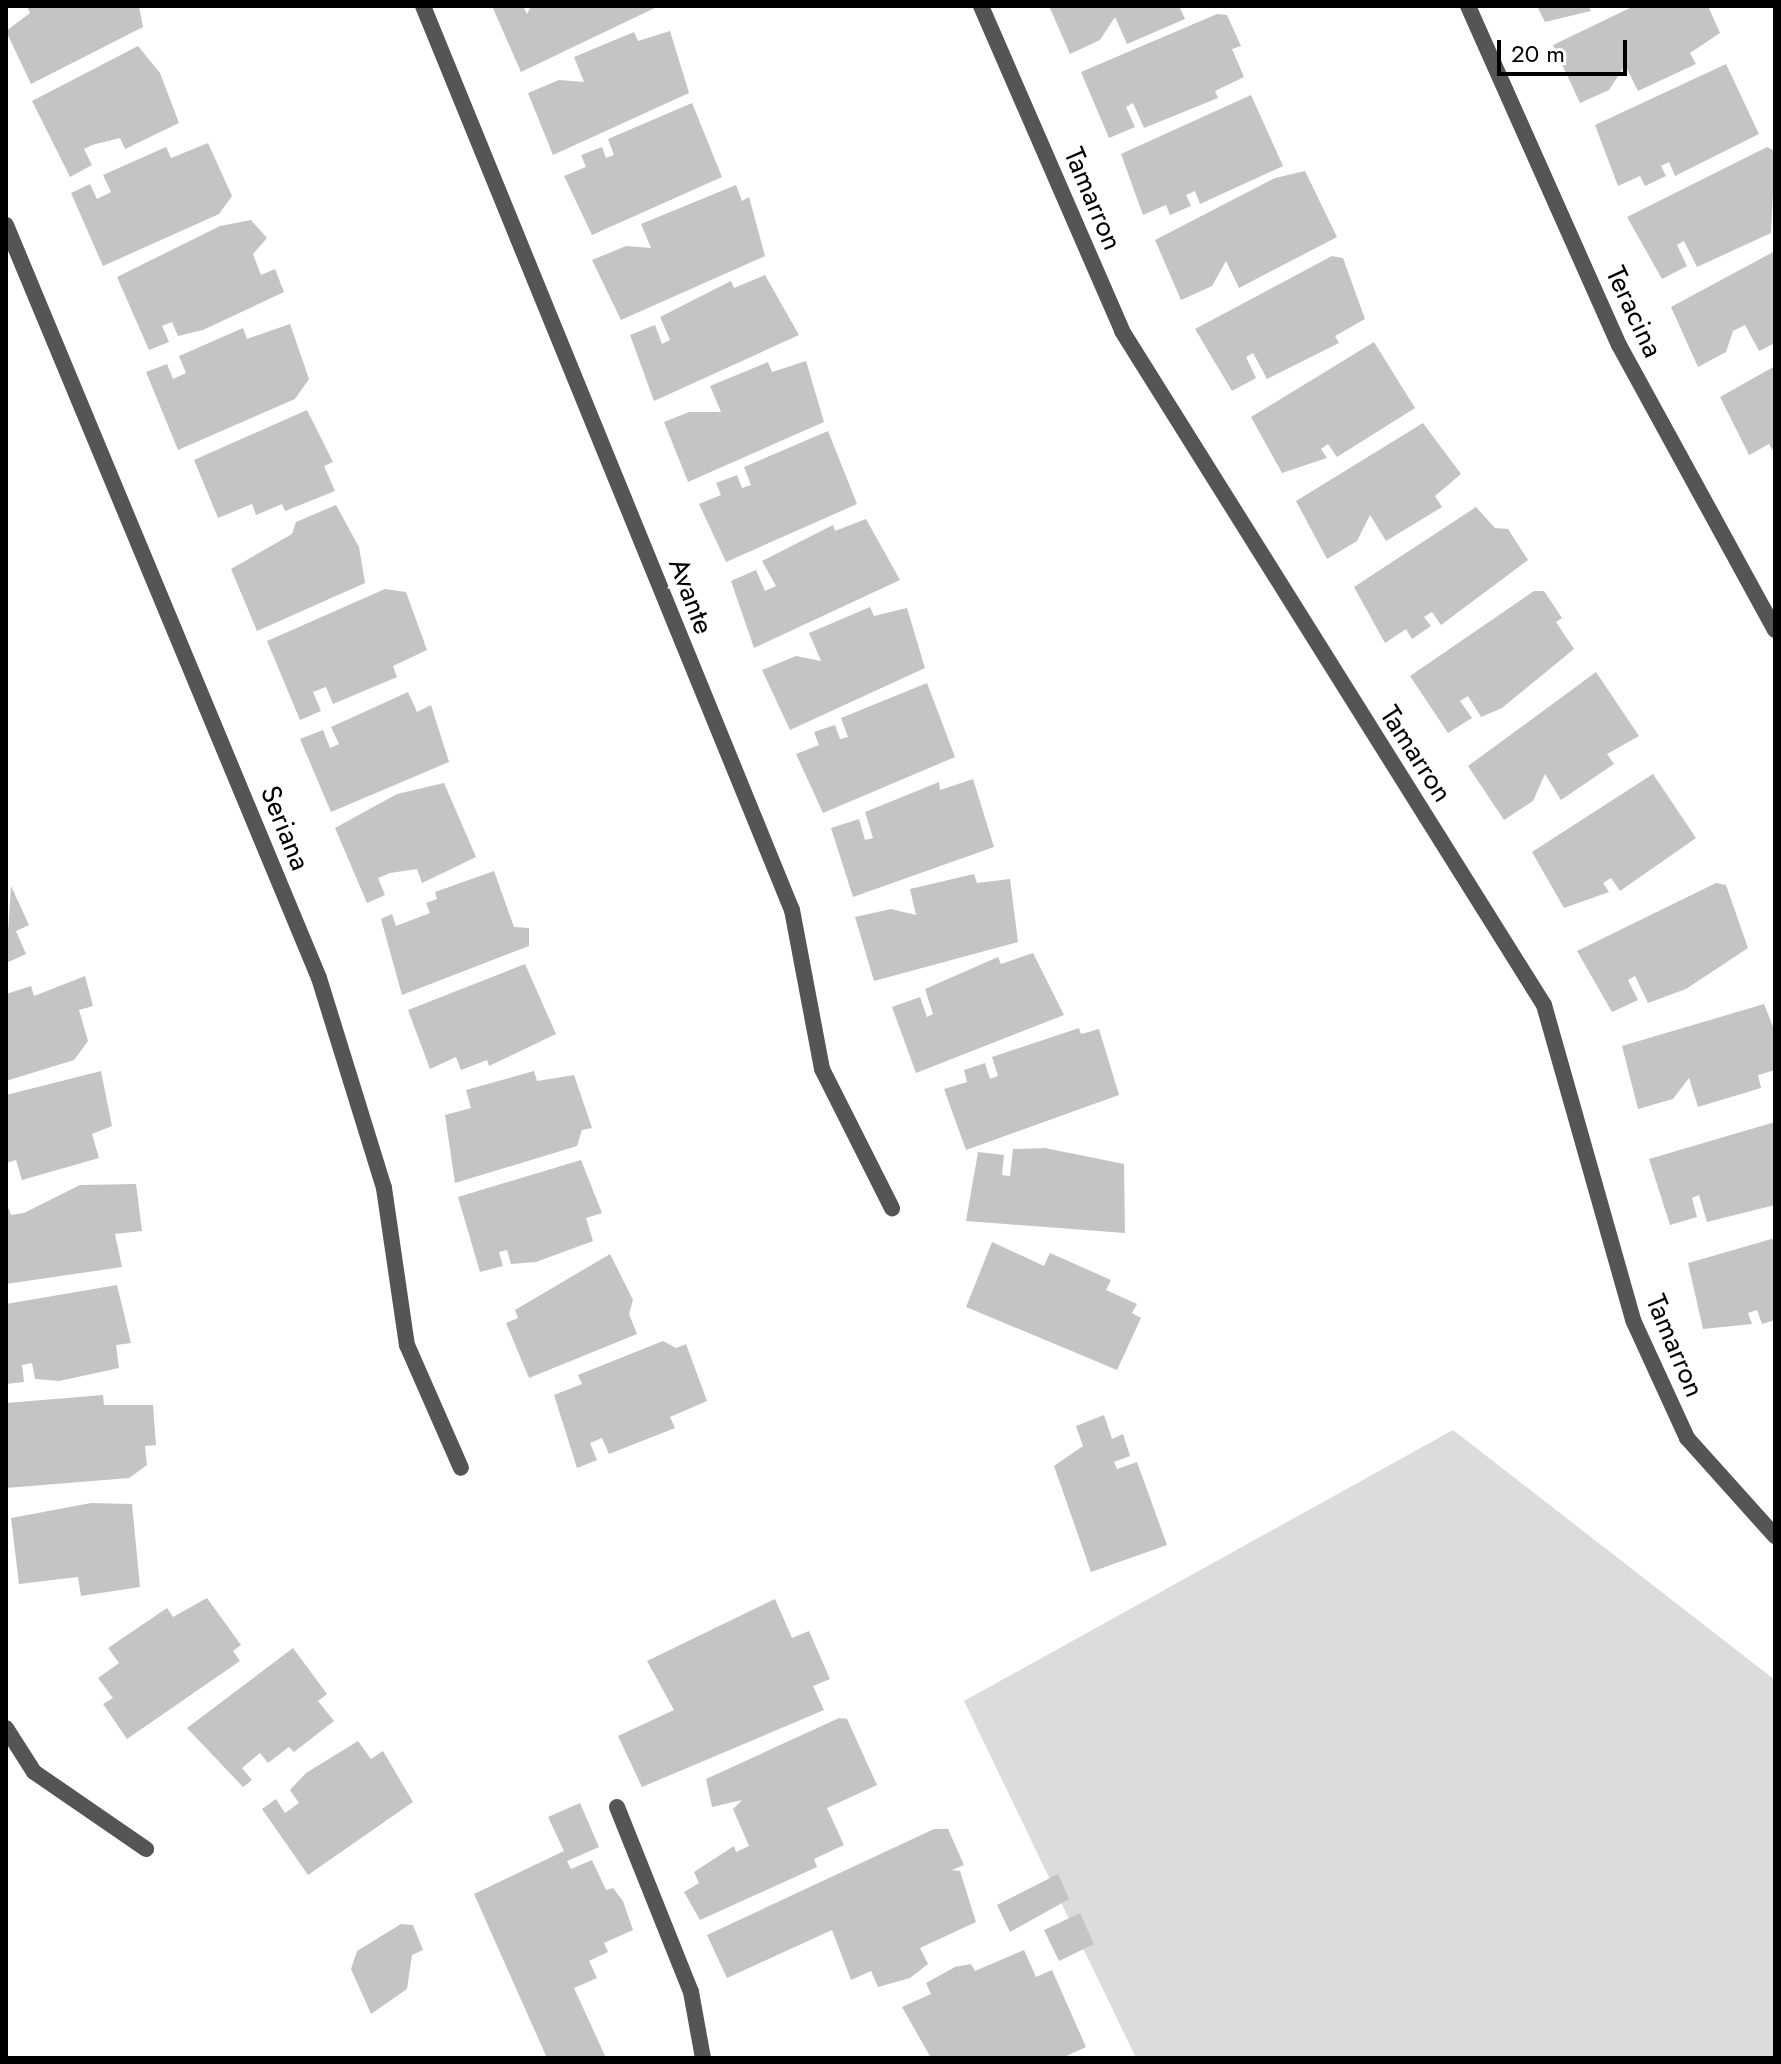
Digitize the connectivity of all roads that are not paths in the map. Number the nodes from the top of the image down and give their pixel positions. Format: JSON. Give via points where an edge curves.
{"nodes":[{"id":1,"x":423,"y":6,"type":"edge"},
{"id":2,"x":981,"y":6,"type":"edge"},
{"id":3,"x":1468,"y":6,"type":"edge"},
{"id":4,"x":6,"y":225,"type":"edge"},
{"id":5,"x":1775,"y":630,"type":"edge"},
{"id":6,"x":892,"y":1208,"type":"dead end"},
{"id":7,"x":461,"y":1468,"type":"dead end"},
{"id":8,"x":1775,"y":1536,"type":"edge"},
{"id":9,"x":6,"y":1728,"type":"edge"},
{"id":10,"x":617,"y":1807,"type":"dead end"},
{"id":11,"x":146,"y":1849,"type":"dead end"},
{"id":12,"x":703,"y":2058,"type":"edge"}],
"edges":[{"from":1,"to":6,"type":"street","name":"Avante","via":[[792,910],[822,1069]]},
{"from":2,"to":8,"type":"street","name":"Tamarron","via":[[1122,331],[1544,1005],[1633,1320],[1687,1438]]},
{"from":3,"to":5,"type":"street","name":"Teracina","via":[[1619,345]]},
{"from":4,"to":7,"type":"street","name":"Seriana","via":[[319,978],[384,1188],[407,1345]]},
{"from":9,"to":11,"type":"street","via":[[34,1772]]},
{"from":10,"to":12,"type":"street","via":[[691,1992]]}]}
